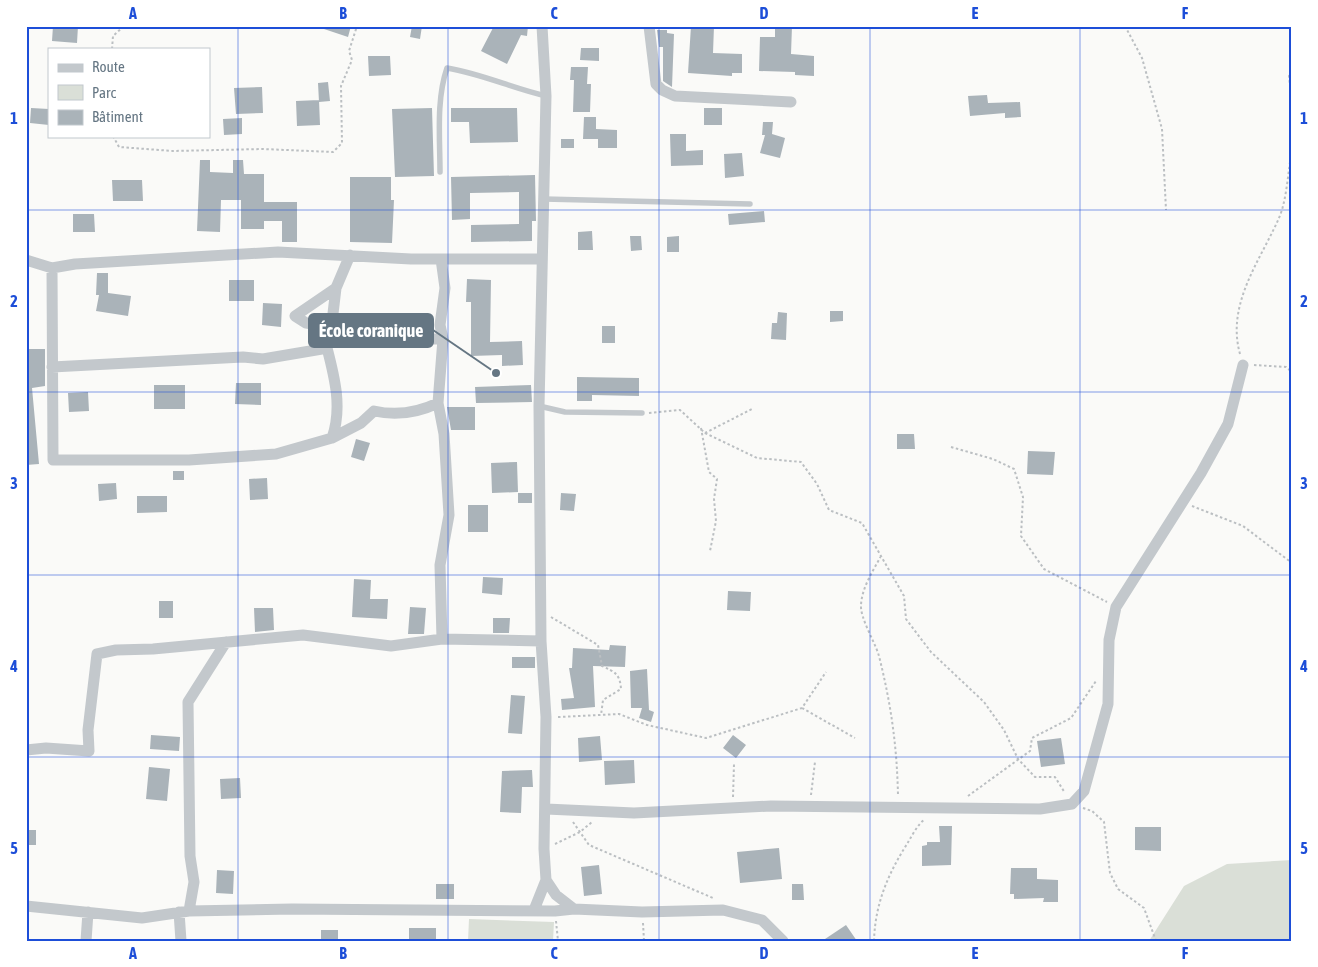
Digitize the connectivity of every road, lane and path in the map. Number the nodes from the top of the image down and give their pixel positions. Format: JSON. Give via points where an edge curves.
{"nodes":[{"id":1,"x":124,"y":26,"type":"edge"},
{"id":2,"x":357,"y":26,"type":"edge"},
{"id":3,"x":542,"y":26,"type":"edge"},
{"id":4,"x":649,"y":26,"type":"edge"},
{"id":5,"x":1125,"y":26,"type":"edge"},
{"id":6,"x":112,"y":48,"type":"edge"},
{"id":7,"x":1292,"y":70,"type":"edge"},
{"id":8,"x":546,"y":96,"type":"junction"},
{"id":9,"x":791,"y":102,"type":"dead end"},
{"id":10,"x":1292,"y":105,"type":"edge"},
{"id":11,"x":114,"y":138,"type":"edge"},
{"id":12,"x":1292,"y":150,"type":"edge"},
{"id":13,"x":440,"y":172,"type":"dead end"},
{"id":14,"x":544,"y":199,"type":"junction"},
{"id":15,"x":750,"y":204,"type":"dead end"},
{"id":16,"x":1166,"y":210,"type":"dead end"},
{"id":17,"x":350,"y":255,"type":"junction"},
{"id":18,"x":441,"y":259,"type":"junction"},
{"id":19,"x":542,"y":259,"type":"junction"},
{"id":20,"x":26,"y":260,"type":"edge"},
{"id":21,"x":52,"y":268,"type":"junction"},
{"id":22,"x":336,"y":288,"type":"junction"},
{"id":23,"x":332,"y":327,"type":"junction"},
{"id":24,"x":443,"y":339,"type":"junction"},
{"id":25,"x":326,"y":344,"type":"junction"},
{"id":26,"x":1243,"y":364,"type":"junction"},
{"id":27,"x":52,"y":367,"type":"junction"},
{"id":28,"x":1292,"y":372,"type":"edge"},
{"id":29,"x":438,"y":404,"type":"junction"},
{"id":30,"x":539,"y":406,"type":"junction"},
{"id":31,"x":752,"y":409,"type":"dead end"},
{"id":32,"x":642,"y":413,"type":"joint"},
{"id":33,"x":700,"y":428,"type":"junction"},
{"id":34,"x":706,"y":433,"type":"junction"},
{"id":35,"x":332,"y":438,"type":"junction"},
{"id":36,"x":951,"y":447,"type":"dead end"},
{"id":37,"x":1183,"y":502,"type":"junction"},
{"id":38,"x":710,"y":551,"type":"dead end"},
{"id":39,"x":882,"y":556,"type":"junction"},
{"id":40,"x":1292,"y":563,"type":"edge"},
{"id":41,"x":1116,"y":607,"type":"junction"},
{"id":42,"x":541,"y":610,"type":"junction"},
{"id":43,"x":442,"y":639,"type":"junction"},
{"id":44,"x":541,"y":641,"type":"junction"},
{"id":45,"x":226,"y":642,"type":"junction"},
{"id":46,"x":826,"y":672,"type":"dead end"},
{"id":47,"x":1098,"y":678,"type":"dead end"},
{"id":48,"x":802,"y":708,"type":"junction"},
{"id":49,"x":601,"y":715,"type":"junction"},
{"id":50,"x":546,"y":717,"type":"junction"},
{"id":51,"x":855,"y":738,"type":"dead end"},
{"id":52,"x":26,"y":750,"type":"edge"},
{"id":53,"x":1018,"y":759,"type":"junction"},
{"id":54,"x":815,"y":762,"type":"dead end"},
{"id":55,"x":734,"y":764,"type":"dead end"},
{"id":56,"x":966,"y":798,"type":"dead end"},
{"id":57,"x":1072,"y":804,"type":"junction"},
{"id":58,"x":732,"y":808,"type":"junction"},
{"id":59,"x":810,"y":808,"type":"junction"},
{"id":60,"x":546,"y":809,"type":"junction"},
{"id":61,"x":899,"y":809,"type":"junction"},
{"id":62,"x":565,"y":810,"type":"junction"},
{"id":63,"x":604,"y":812,"type":"junction"},
{"id":64,"x":930,"y":817,"type":"dead end"},
{"id":65,"x":580,"y":832,"type":"junction"},
{"id":66,"x":544,"y":849,"type":"junction"},
{"id":67,"x":546,"y":880,"type":"junction"},
{"id":68,"x":26,"y":906,"type":"edge"},
{"id":69,"x":574,"y":909,"type":"junction"},
{"id":70,"x":534,"y":910,"type":"junction"},
{"id":71,"x":723,"y":910,"type":"junction"},
{"id":72,"x":555,"y":911,"type":"junction"},
{"id":73,"x":88,"y":912,"type":"junction"},
{"id":74,"x":184,"y":912,"type":"junction"},
{"id":75,"x":642,"y":912,"type":"junction"},
{"id":76,"x":86,"y":941,"type":"edge"},
{"id":77,"x":181,"y":941,"type":"edge"},
{"id":78,"x":558,"y":941,"type":"edge"},
{"id":79,"x":644,"y":941,"type":"edge"},
{"id":80,"x":784,"y":941,"type":"edge"},
{"id":81,"x":874,"y":941,"type":"edge"},
{"id":82,"x":1156,"y":941,"type":"edge"}],
"edges":[{"from":1,"to":6,"type":"path","via":[[113,36]]},
{"from":2,"to":11,"type":"path","via":[[349,51],[352,60],[341,86],[342,143],[333,152],[262,149],[173,151],[119,147]]},
{"from":3,"to":8,"type":"street"},
{"from":4,"to":9,"type":"street","via":[[656,84],[662,90],[675,96]]},
{"from":5,"to":16,"type":"path","via":[[1142,58],[1162,129]]},
{"from":7,"to":10,"type":"path","via":[[1289,76]]},
{"from":8,"to":13,"type":"lane","via":[[475,72],[447,68],[440,107]]},
{"from":8,"to":14,"type":"street"},
{"from":12,"to":26,"type":"path","via":[[1280,216],[1237,311],[1236,339]]},
{"from":14,"to":15,"type":"lane"},
{"from":14,"to":19,"type":"street"},
{"from":17,"to":18,"type":"street"},
{"from":17,"to":21,"type":"street","via":[[278,252]]},
{"from":17,"to":22,"type":"street"},
{"from":18,"to":19,"type":"street"},
{"from":18,"to":24,"type":"street","via":[[445,288],[440,324]]},
{"from":19,"to":30,"type":"street"},
{"from":20,"to":21,"type":"street"},
{"from":21,"to":27,"type":"street"},
{"from":22,"to":23,"type":"street"},
{"from":22,"to":23,"type":"street","via":[[296,316],[306,323]]},
{"from":23,"to":24,"type":"street","via":[[352,339]]},
{"from":23,"to":25,"type":"street"},
{"from":24,"to":29,"type":"street"},
{"from":25,"to":27,"type":"street","via":[[322,349],[263,358],[243,356]]},
{"from":25,"to":35,"type":"street","via":[[335,380],[338,421]]},
{"from":26,"to":28,"type":"path","via":[[1286,367]]},
{"from":26,"to":37,"type":"street","via":[[1228,424]]},
{"from":27,"to":35,"type":"street","via":[[53,460],[189,460],[276,454]]},
{"from":29,"to":35,"type":"street","via":[[421,411],[389,415],[374,411],[361,423]]},
{"from":29,"to":43,"type":"street","via":[[449,515],[440,565]]},
{"from":30,"to":32,"type":"lane","via":[[565,412]]},
{"from":30,"to":42,"type":"street"},
{"from":31,"to":34,"type":"path"},
{"from":32,"to":33,"type":"path","via":[[680,410]]},
{"from":33,"to":34,"type":"path"},
{"from":33,"to":38,"type":"path","via":[[709,472],[717,479],[714,499],[716,522]]},
{"from":34,"to":39,"type":"path","via":[[757,458],[801,462],[817,484],[829,510],[862,523]]},
{"from":36,"to":41,"type":"path","via":[[1014,469],[1023,497],[1021,536],[1044,569]]},
{"from":37,"to":40,"type":"path","via":[[1243,526]]},
{"from":37,"to":41,"type":"street"},
{"from":39,"to":53,"type":"path","via":[[904,596],[906,619],[931,652],[984,702],[1004,730]]},
{"from":39,"to":61,"type":"path","via":[[866,584],[861,607],[877,650],[887,691],[898,751]]},
{"from":41,"to":57,"type":"street","via":[[1110,640],[1108,704],[1084,791]]},
{"from":42,"to":44,"type":"street"},
{"from":42,"to":49,"type":"path","via":[[598,645],[602,666],[621,678],[621,689],[603,700]]},
{"from":43,"to":44,"type":"street"},
{"from":43,"to":45,"type":"street","via":[[391,646],[303,635]]},
{"from":44,"to":50,"type":"street"},
{"from":45,"to":52,"type":"street","via":[[97,654],[88,730],[89,750]]},
{"from":45,"to":74,"type":"street","via":[[188,702],[190,856],[194,882]]},
{"from":46,"to":48,"type":"path"},
{"from":47,"to":53,"type":"path","via":[[1071,718],[1032,738],[1030,751]]},
{"from":48,"to":49,"type":"path","via":[[706,738],[647,725],[618,714]]},
{"from":48,"to":51,"type":"path"},
{"from":49,"to":50,"type":"path"},
{"from":50,"to":60,"type":"street"},
{"from":53,"to":56,"type":"path"},
{"from":53,"to":57,"type":"path","via":[[1035,777],[1055,777]]},
{"from":54,"to":59,"type":"path"},
{"from":55,"to":58,"type":"path"},
{"from":57,"to":61,"type":"street","via":[[1040,809]]},
{"from":57,"to":82,"type":"path","via":[[1092,811],[1104,822],[1110,873],[1118,889],[1144,908]]},
{"from":58,"to":59,"type":"street"},
{"from":58,"to":63,"type":"street"},
{"from":59,"to":61,"type":"street"},
{"from":60,"to":62,"type":"street"},
{"from":60,"to":66,"type":"street"},
{"from":62,"to":63,"type":"street"},
{"from":62,"to":65,"type":"path"},
{"from":63,"to":65,"type":"path"},
{"from":64,"to":81,"type":"path","via":[[923,820],[891,869],[874,924]]},
{"from":65,"to":66,"type":"path"},
{"from":65,"to":71,"type":"path","via":[[589,846],[713,898]]},
{"from":66,"to":67,"type":"street"},
{"from":67,"to":69,"type":"street","via":[[556,895]]},
{"from":67,"to":70,"type":"street"},
{"from":68,"to":73,"type":"street"},
{"from":69,"to":72,"type":"street"},
{"from":69,"to":75,"type":"street"},
{"from":70,"to":72,"type":"street"},
{"from":70,"to":74,"type":"street"},
{"from":71,"to":75,"type":"street"},
{"from":71,"to":80,"type":"street","via":[[762,920]]},
{"from":72,"to":78,"type":"path"},
{"from":73,"to":74,"type":"street","via":[[142,918]]},
{"from":73,"to":76,"type":"street"},
{"from":74,"to":77,"type":"street"},
{"from":75,"to":79,"type":"path"}]}
